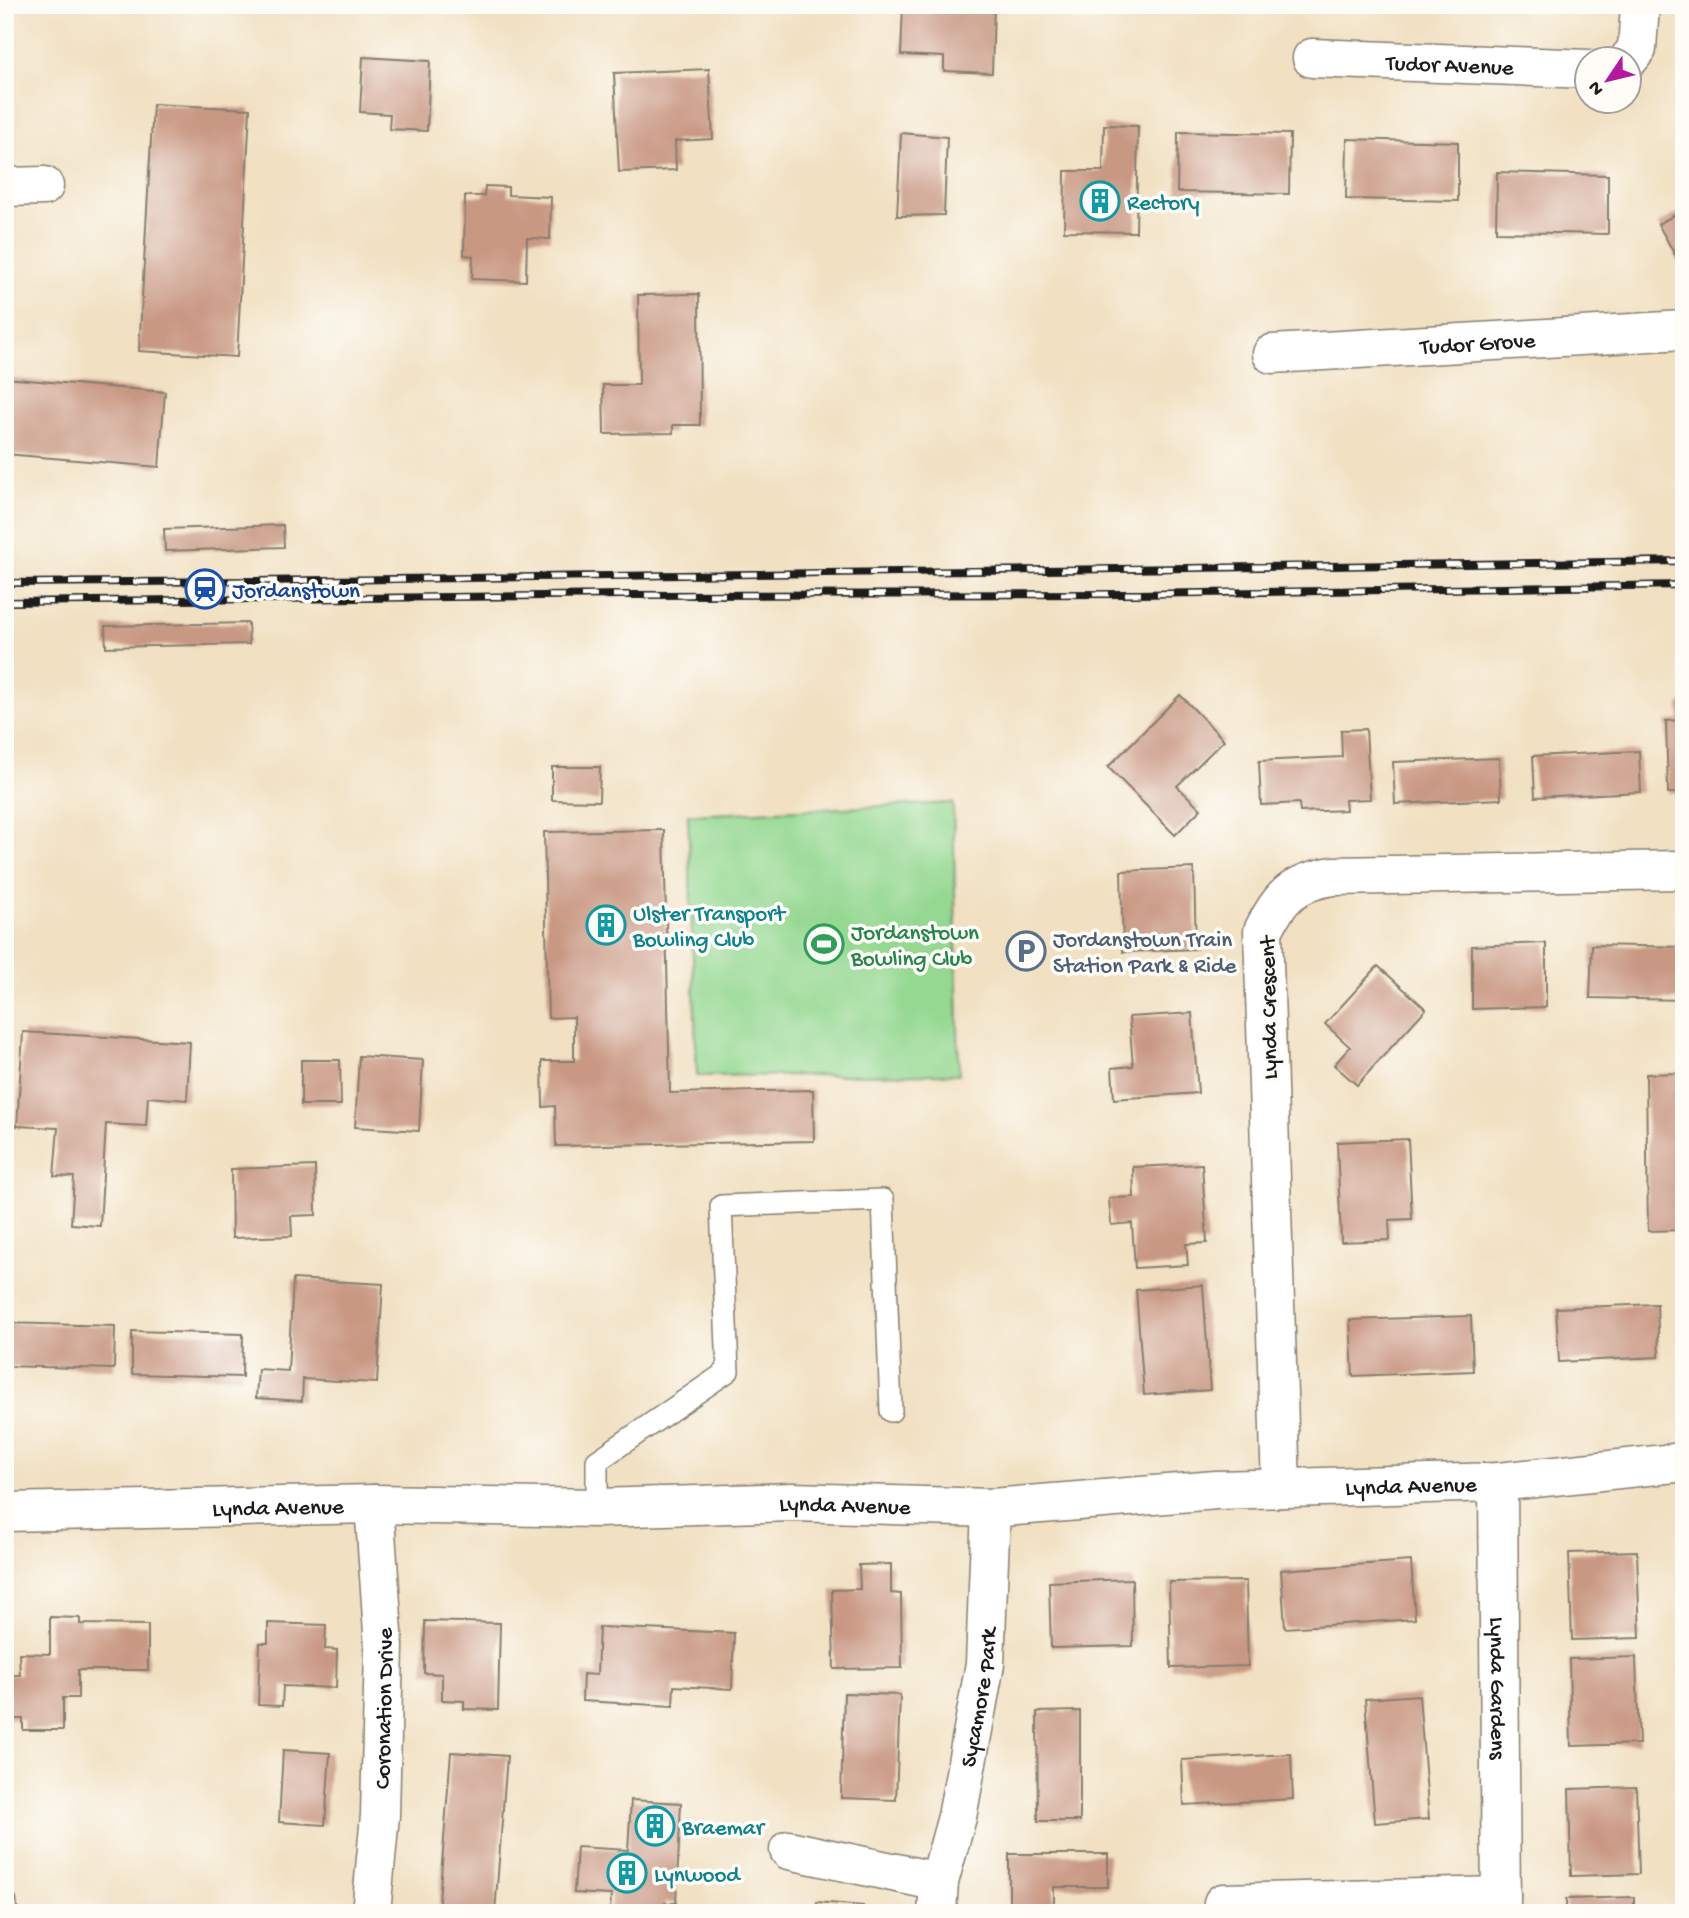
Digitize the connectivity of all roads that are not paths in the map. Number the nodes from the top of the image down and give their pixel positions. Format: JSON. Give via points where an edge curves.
{"nodes":[{"id":1,"x":1640,"y":5,"type":"edge"},
{"id":2,"x":1637,"y":46,"type":"edge"},
{"id":3,"x":1312,"y":58,"type":"dead end"},
{"id":4,"x":1574,"y":68,"type":"edge"},
{"id":5,"x":44,"y":186,"type":"dead end"},
{"id":6,"x":5,"y":187,"type":"edge"},
{"id":7,"x":1684,"y":330,"type":"edge"},
{"id":8,"x":1272,"y":354,"type":"dead end"},
{"id":9,"x":1684,"y":870,"type":"edge"},
{"id":10,"x":891,"y":1411,"type":"dead end"},
{"id":11,"x":1684,"y":1462,"type":"edge"},
{"id":12,"x":1498,"y":1482,"type":"junction"},
{"id":13,"x":1281,"y":1488,"type":"junction"},
{"id":14,"x":374,"y":1504,"type":"junction"},
{"id":15,"x":597,"y":1508,"type":"junction"},
{"id":16,"x":991,"y":1508,"type":"junction"},
{"id":17,"x":5,"y":1511,"type":"edge"},
{"id":18,"x":789,"y":1850,"type":"dead end"},
{"id":19,"x":938,"y":1898,"type":"edge"},
{"id":20,"x":1223,"y":1903,"type":"dead end"},
{"id":21,"x":1501,"y":1905,"type":"edge"},
{"id":22,"x":371,"y":1913,"type":"edge"}],
"edges":[{"from":1,"to":2,"type":"street"},
{"from":3,"to":4,"type":"street","name":"Tudor Avenue"},
{"from":5,"to":6,"type":"street"},
{"from":7,"to":8,"type":"street","name":"Tudor Grove"},
{"from":9,"to":13,"type":"street","name":"Lynda Crescent","via":[[1333,876],[1295,887],[1275,907],[1263,931]]},
{"from":10,"to":15,"type":"lane","via":[[883,1200],[722,1206],[728,1371],[597,1461]]},
{"from":11,"to":12,"type":"street","name":"Lynda Avenue"},
{"from":12,"to":13,"type":"street","name":"Lynda Avenue"},
{"from":12,"to":21,"type":"street","name":"Lynda Gardens"},
{"from":13,"to":16,"type":"street","name":"Lynda Avenue"},
{"from":14,"to":15,"type":"street","name":"Lynda Avenue"},
{"from":14,"to":17,"type":"street","name":"Lynda Avenue"},
{"from":14,"to":22,"type":"street","name":"Coronation Drive","via":[[384,1647],[380,1815]]},
{"from":15,"to":16,"type":"street","name":"Lynda Avenue","via":[[793,1502]]},
{"from":16,"to":19,"type":"street","name":"Sycamore Park","via":[[985,1664]]},
{"from":18,"to":19,"type":"street","name":"Sycamore Park"},
{"from":20,"to":21,"type":"street","name":"Lynda Gardens"}]}
